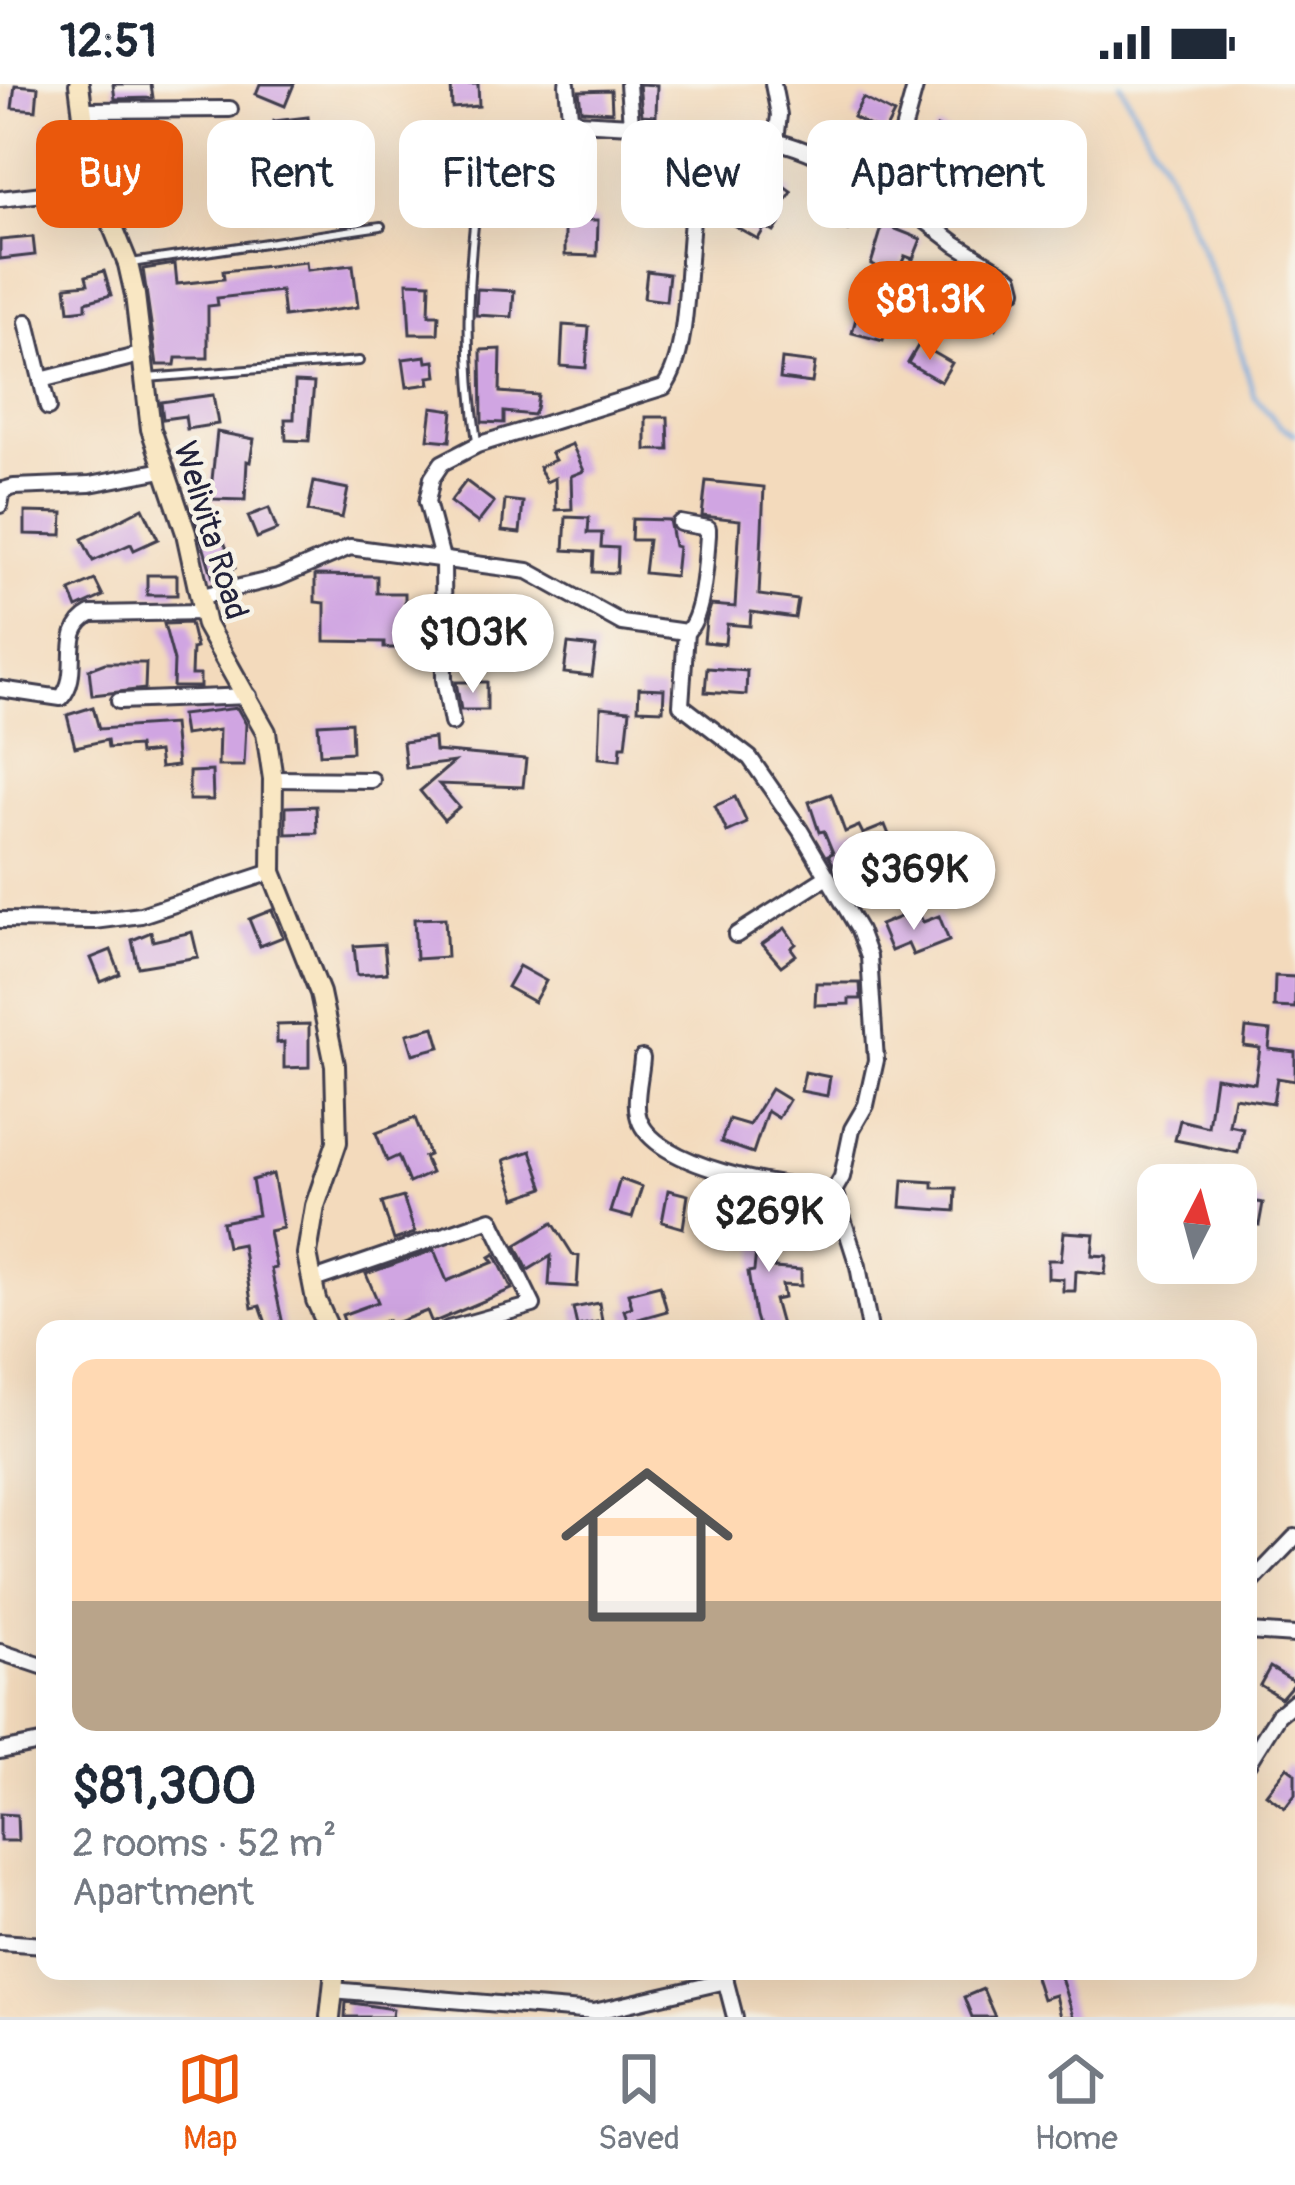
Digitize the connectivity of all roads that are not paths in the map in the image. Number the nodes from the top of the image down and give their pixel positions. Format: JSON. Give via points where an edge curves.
{"nodes":[{"id":1,"x":80,"y":84,"type":"edge"},
{"id":2,"x":567,"y":84,"type":"edge"},
{"id":3,"x":628,"y":84,"type":"edge"},
{"id":4,"x":773,"y":84,"type":"edge"},
{"id":5,"x":916,"y":84,"type":"edge"},
{"id":6,"x":230,"y":109,"type":"dead end"},
{"id":7,"x":82,"y":110,"type":"junction"},
{"id":8,"x":84,"y":120,"type":"edge"},
{"id":9,"x":631,"y":120,"type":"edge"},
{"id":10,"x":778,"y":120,"type":"edge"},
{"id":11,"x":906,"y":120,"type":"edge"},
{"id":12,"x":621,"y":124,"type":"edge"},
{"id":13,"x":36,"y":195,"type":"edge"},
{"id":14,"x":0,"y":199,"type":"edge"},
{"id":15,"x":381,"y":226,"type":"dead end"},
{"id":16,"x":112,"y":228,"type":"edge"},
{"id":17,"x":474,"y":228,"type":"edge"},
{"id":18,"x":690,"y":228,"type":"edge"},
{"id":19,"x":935,"y":228,"type":"edge"},
{"id":20,"x":128,"y":264,"type":"junction"},
{"id":21,"x":1014,"y":290,"type":"dead end"},
{"id":22,"x":27,"y":322,"type":"dead end"},
{"id":23,"x":140,"y":355,"type":"junction"},
{"id":24,"x":359,"y":361,"type":"dead end"},
{"id":25,"x":143,"y":379,"type":"junction"},
{"id":26,"x":41,"y":380,"type":"junction"},
{"id":27,"x":48,"y":408,"type":"dead end"},
{"id":28,"x":477,"y":445,"type":"junction"},
{"id":29,"x":163,"y":470,"type":"junction"},
{"id":30,"x":0,"y":505,"type":"edge"},
{"id":31,"x":680,"y":524,"type":"dead end"},
{"id":32,"x":443,"y":562,"type":"junction"},
{"id":33,"x":202,"y":604,"type":"junction"},
{"id":34,"x":686,"y":632,"type":"junction"},
{"id":35,"x":0,"y":689,"type":"edge"},
{"id":36,"x":249,"y":696,"type":"junction"},
{"id":37,"x":119,"y":701,"type":"dead end"},
{"id":38,"x":452,"y":723,"type":"dead end"},
{"id":39,"x":273,"y":778,"type":"junction"},
{"id":40,"x":372,"y":779,"type":"dead end"},
{"id":41,"x":272,"y":872,"type":"junction"},
{"id":42,"x":825,"y":878,"type":"junction"},
{"id":43,"x":0,"y":920,"type":"edge"},
{"id":44,"x":736,"y":934,"type":"dead end"},
{"id":45,"x":642,"y":1058,"type":"dead end"},
{"id":46,"x":834,"y":1191,"type":"junction"},
{"id":47,"x":310,"y":1281,"type":"junction"},
{"id":48,"x":321,"y":1320,"type":"edge"},
{"id":49,"x":480,"y":1320,"type":"edge"},
{"id":50,"x":868,"y":1320,"type":"edge"},
{"id":51,"x":1295,"y":1537,"type":"edge"},
{"id":52,"x":1257,"y":1577,"type":"edge"},
{"id":53,"x":1257,"y":1633,"type":"edge"},
{"id":54,"x":1295,"y":1635,"type":"edge"},
{"id":55,"x":0,"y":1652,"type":"edge"},
{"id":56,"x":36,"y":1664,"type":"edge"},
{"id":57,"x":1295,"y":1701,"type":"edge"},
{"id":58,"x":36,"y":1744,"type":"edge"},
{"id":59,"x":1257,"y":1749,"type":"edge"},
{"id":60,"x":0,"y":1751,"type":"edge"},
{"id":61,"x":0,"y":1942,"type":"edge"},
{"id":62,"x":36,"y":1944,"type":"edge"},
{"id":63,"x":710,"y":1980,"type":"edge"},
{"id":64,"x":725,"y":1980,"type":"edge"},
{"id":65,"x":334,"y":1981,"type":"edge"},
{"id":66,"x":330,"y":2017,"type":"edge"},
{"id":67,"x":735,"y":2017,"type":"edge"}],
"edges":[{"from":1,"to":7,"type":"street","name":"Welivita Road"},
{"from":2,"to":12,"type":"street","via":[[570,116],[578,122]]},
{"from":3,"to":9,"type":"street"},
{"from":4,"to":10,"type":"street"},
{"from":5,"to":11,"type":"street"},
{"from":6,"to":7,"type":"street"},
{"from":7,"to":8,"type":"street","name":"Welivita Road"},
{"from":13,"to":14,"type":"street"},
{"from":15,"to":20,"type":"lane"},
{"from":16,"to":20,"type":"street","name":"Welivita Road"},
{"from":17,"to":28,"type":"lane","via":[[466,327]]},
{"from":18,"to":28,"type":"street","via":[[678,354],[664,387]]},
{"from":19,"to":21,"type":"street","via":[[1011,278]]},
{"from":20,"to":23,"type":"street","name":"Welivita Road"},
{"from":22,"to":26,"type":"street"},
{"from":23,"to":25,"type":"street","name":"Welivita Road"},
{"from":23,"to":26,"type":"street"},
{"from":24,"to":25,"type":"lane"},
{"from":25,"to":29,"type":"street","name":"Welivita Road"},
{"from":26,"to":27,"type":"street"},
{"from":28,"to":32,"type":"street","via":[[432,478],[427,502]]},
{"from":29,"to":30,"type":"street","via":[[3,490]]},
{"from":29,"to":33,"type":"street","name":"Welivita Road"},
{"from":31,"to":34,"type":"street","via":[[708,528],[698,611]]},
{"from":32,"to":33,"type":"street","via":[[350,547]]},
{"from":32,"to":34,"type":"street","via":[[528,571],[622,623]]},
{"from":32,"to":38,"type":"street"},
{"from":33,"to":35,"type":"street","via":[[91,614],[72,631],[71,676],[61,698]]},
{"from":33,"to":36,"type":"street","name":"Welivita Road","via":[[210,633]]},
{"from":34,"to":42,"type":"street","via":[[682,705],[750,758]]},
{"from":36,"to":37,"type":"street"},
{"from":36,"to":39,"type":"street","name":"Welivita Road","via":[[266,732]]},
{"from":39,"to":40,"type":"street"},
{"from":39,"to":41,"type":"street","name":"Welivita Road"},
{"from":41,"to":43,"type":"street","via":[[141,915]]},
{"from":41,"to":47,"type":"street","name":"Welivita Road","via":[[320,993],[335,1065],[337,1142],[310,1231]]},
{"from":42,"to":44,"type":"street"},
{"from":42,"to":46,"type":"street","via":[[869,957],[876,1060]]},
{"from":45,"to":46,"type":"street","via":[[638,1116],[671,1155],[791,1189]]},
{"from":46,"to":50,"type":"street"},
{"from":47,"to":48,"type":"street","name":"Welivita Road"},
{"from":47,"to":49,"type":"street","via":[[491,1219],[533,1305]]},
{"from":51,"to":52,"type":"street"},
{"from":53,"to":54,"type":"street"},
{"from":55,"to":56,"type":"street"},
{"from":57,"to":59,"type":"street"},
{"from":58,"to":60,"type":"street"},
{"from":61,"to":62,"type":"street"},
{"from":63,"to":65,"type":"street","via":[[594,2012]]},
{"from":64,"to":67,"type":"street"},
{"from":65,"to":66,"type":"street"}]}
